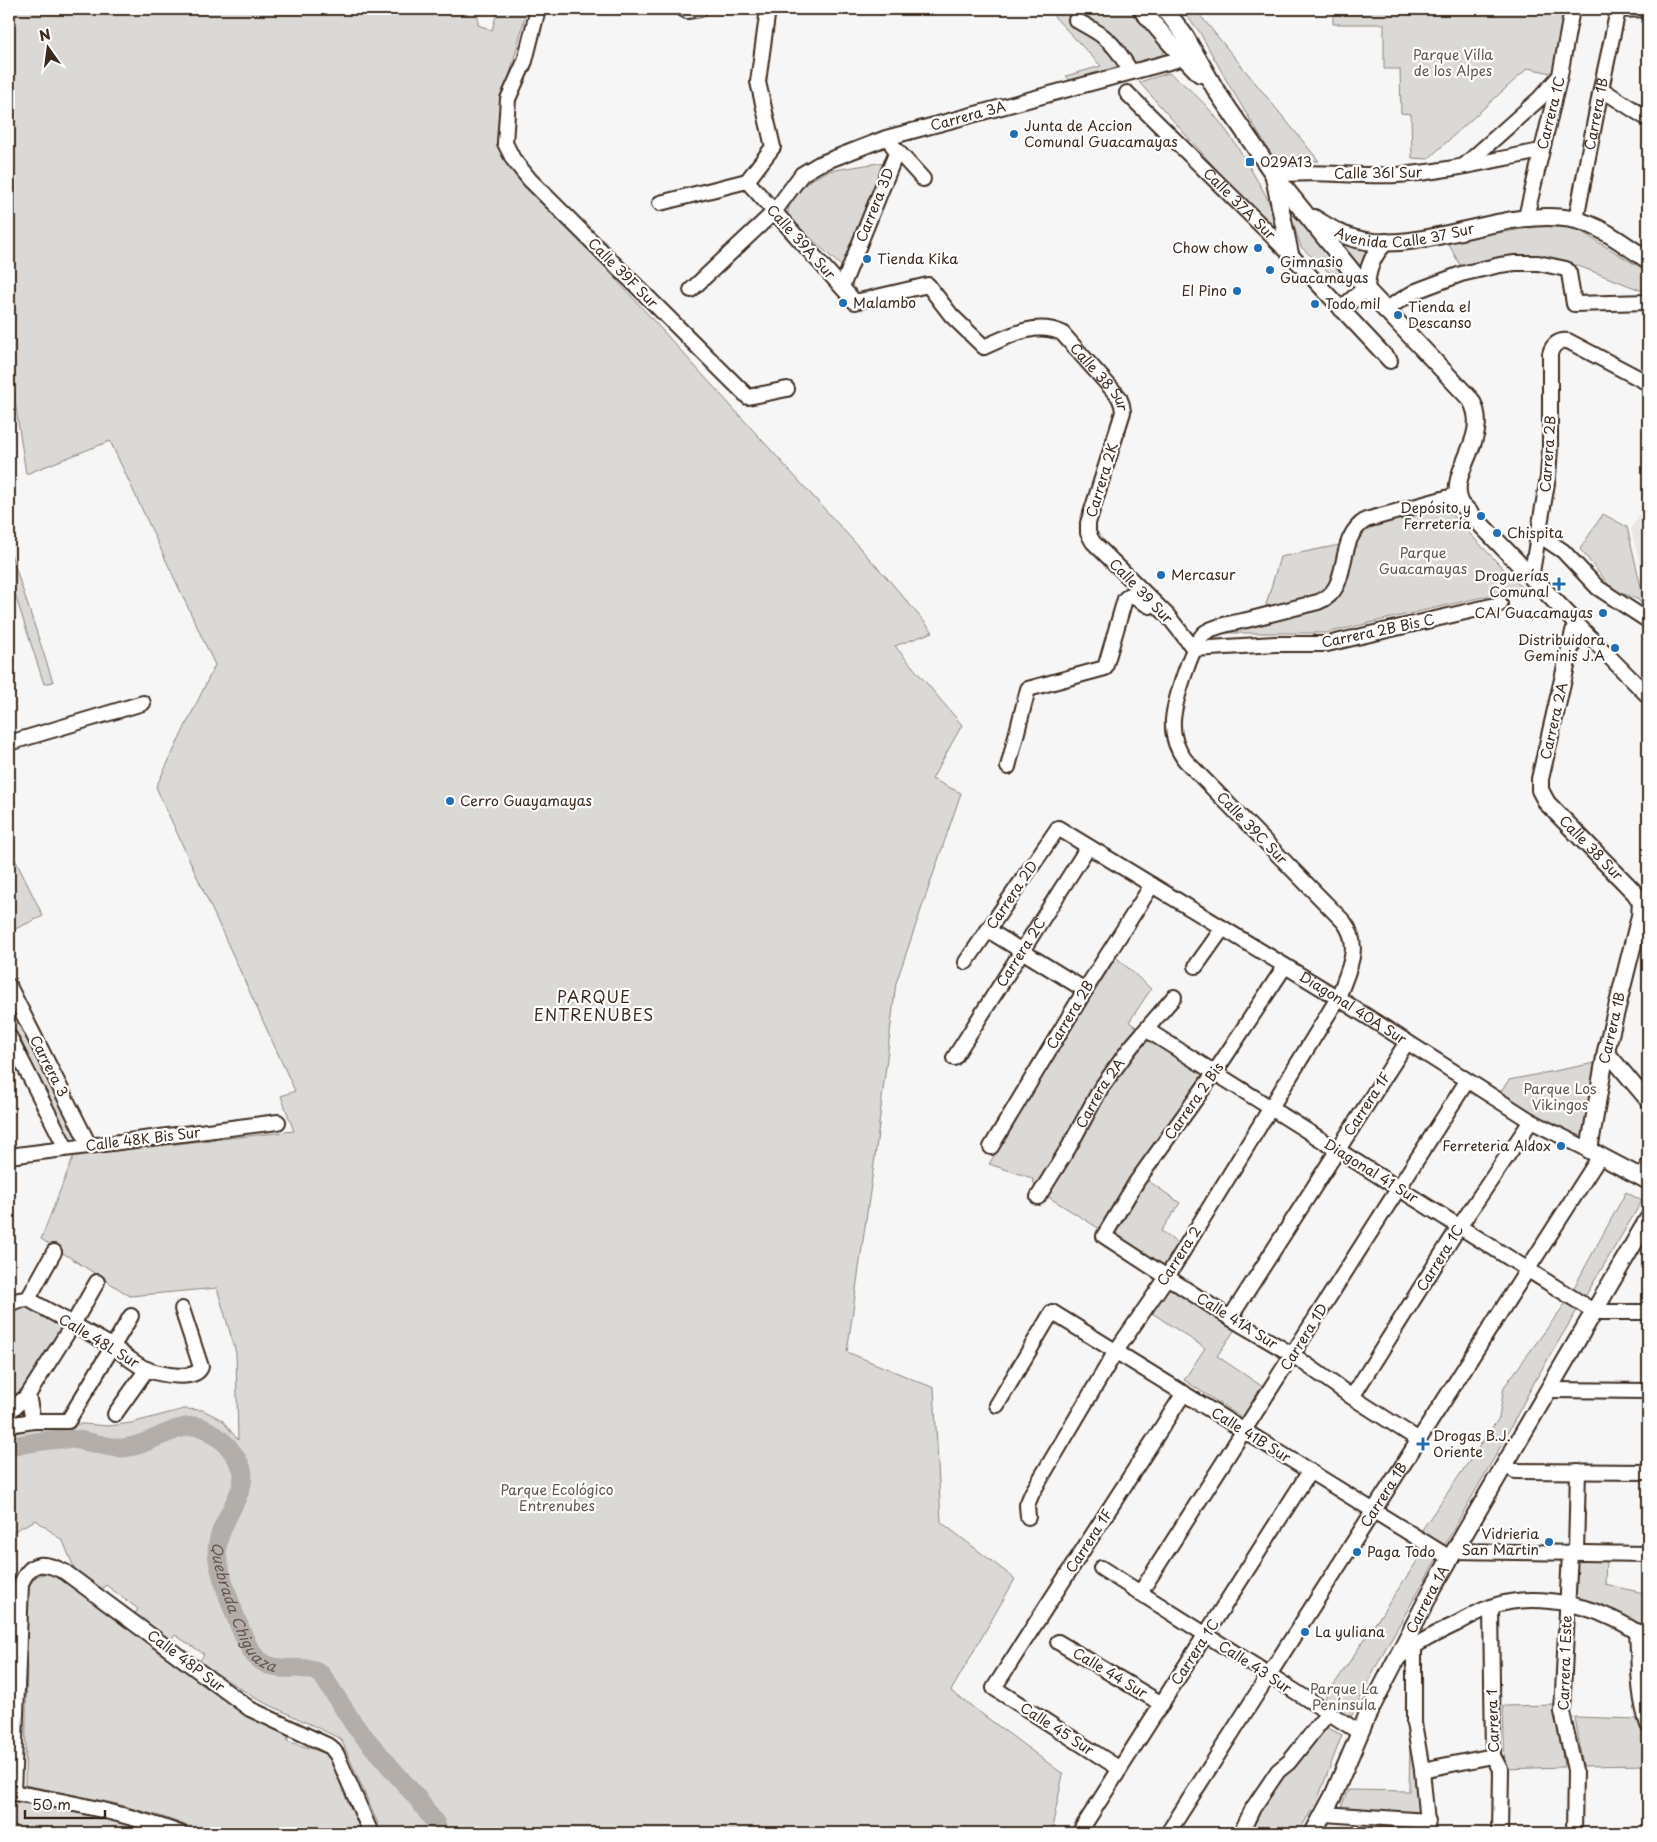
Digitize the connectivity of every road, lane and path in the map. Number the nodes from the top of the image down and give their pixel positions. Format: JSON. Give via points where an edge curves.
{"nodes":[{"id":1,"x":537,"y":9,"type":"edge"},
{"id":2,"x":683,"y":9,"type":"edge"},
{"id":3,"x":700,"y":9,"type":"edge"},
{"id":4,"x":768,"y":9,"type":"edge"},
{"id":5,"x":1141,"y":9,"type":"edge"},
{"id":6,"x":1165,"y":9,"type":"edge"},
{"id":7,"x":1572,"y":9,"type":"edge"},
{"id":8,"x":1648,"y":9,"type":"edge"},
{"id":9,"x":1618,"y":10,"type":"edge"},
{"id":10,"x":1076,"y":20,"type":"dead end"},
{"id":11,"x":1184,"y":58,"type":"junction"},
{"id":12,"x":1131,"y":72,"type":"junction"},
{"id":13,"x":1560,"y":75,"type":"junction"},
{"id":14,"x":1601,"y":89,"type":"junction"},
{"id":15,"x":1217,"y":92,"type":"junction"},
{"id":16,"x":1127,"y":93,"type":"dead end"},
{"id":17,"x":1648,"y":119,"type":"edge"},
{"id":18,"x":886,"y":138,"type":"junction"},
{"id":19,"x":896,"y":151,"type":"junction"},
{"id":20,"x":1541,"y":151,"type":"junction"},
{"id":21,"x":1465,"y":165,"type":"junction"},
{"id":22,"x":1274,"y":175,"type":"junction"},
{"id":23,"x":923,"y":179,"type":"dead end"},
{"id":24,"x":747,"y":181,"type":"junction"},
{"id":25,"x":660,"y":202,"type":"dead end"},
{"id":26,"x":774,"y":212,"type":"junction"},
{"id":27,"x":1306,"y":214,"type":"junction"},
{"id":28,"x":1526,"y":217,"type":"junction"},
{"id":29,"x":1576,"y":220,"type":"junction"},
{"id":30,"x":1386,"y":242,"type":"junction"},
{"id":31,"x":1290,"y":254,"type":"junction"},
{"id":32,"x":1648,"y":260,"type":"edge"},
{"id":33,"x":842,"y":288,"type":"junction"},
{"id":34,"x":1366,"y":288,"type":"junction"},
{"id":35,"x":691,"y":290,"type":"dead end"},
{"id":36,"x":1648,"y":302,"type":"edge"},
{"id":37,"x":1342,"y":309,"type":"junction"},
{"id":38,"x":1384,"y":310,"type":"junction"},
{"id":39,"x":1062,"y":333,"type":"joint"},
{"id":40,"x":1390,"y":361,"type":"dead end"},
{"id":41,"x":1648,"y":383,"type":"edge"},
{"id":42,"x":788,"y":389,"type":"dead end"},
{"id":43,"x":1119,"y":427,"type":"joint"},
{"id":44,"x":1457,"y":495,"type":"junction"},
{"id":45,"x":1088,"y":533,"type":"joint"},
{"id":46,"x":1539,"y":535,"type":"junction"},
{"id":47,"x":1532,"y":578,"type":"junction"},
{"id":48,"x":1155,"y":603,"type":"junction"},
{"id":49,"x":1500,"y":604,"type":"dead end"},
{"id":50,"x":1647,"y":620,"type":"edge"},
{"id":51,"x":1576,"y":623,"type":"junction"},
{"id":52,"x":1194,"y":649,"type":"junction"},
{"id":53,"x":1648,"y":696,"type":"edge"},
{"id":54,"x":143,"y":703,"type":"dead end"},
{"id":55,"x":9,"y":743,"type":"edge"},
{"id":56,"x":1008,"y":767,"type":"dead end"},
{"id":57,"x":1540,"y":790,"type":"joint"},
{"id":58,"x":1058,"y":828,"type":"joint"},
{"id":59,"x":1088,"y":847,"type":"junction"},
{"id":60,"x":1152,"y":885,"type":"junction"},
{"id":61,"x":1641,"y":907,"type":"joint"},
{"id":62,"x":1223,"y":928,"type":"junction"},
{"id":63,"x":988,"y":930,"type":"junction"},
{"id":64,"x":1023,"y":950,"type":"junction"},
{"id":65,"x":966,"y":962,"type":"dead end"},
{"id":66,"x":1196,"y":966,"type":"dead end"},
{"id":67,"x":1285,"y":966,"type":"junction"},
{"id":68,"x":9,"y":986,"type":"edge"},
{"id":69,"x":1085,"y":990,"type":"junction"},
{"id":70,"x":1174,"y":997,"type":"dead end"},
{"id":71,"x":1338,"y":998,"type":"junction"},
{"id":72,"x":1147,"y":1030,"type":"junction"},
{"id":73,"x":9,"y":1036,"type":"edge"},
{"id":74,"x":1407,"y":1042,"type":"junction"},
{"id":75,"x":1606,"y":1051,"type":"junction"},
{"id":76,"x":954,"y":1058,"type":"dead end"},
{"id":77,"x":1215,"y":1072,"type":"junction"},
{"id":78,"x":1468,"y":1081,"type":"junction"},
{"id":79,"x":1648,"y":1101,"type":"edge"},
{"id":80,"x":1272,"y":1108,"type":"junction"},
{"id":81,"x":1531,"y":1121,"type":"junction"},
{"id":82,"x":278,"y":1122,"type":"dead end"},
{"id":83,"x":89,"y":1146,"type":"junction"},
{"id":84,"x":991,"y":1147,"type":"dead end"},
{"id":85,"x":66,"y":1148,"type":"junction"},
{"id":86,"x":1337,"y":1149,"type":"junction"},
{"id":87,"x":1595,"y":1153,"type":"junction"},
{"id":88,"x":9,"y":1156,"type":"edge"},
{"id":89,"x":1647,"y":1175,"type":"edge"},
{"id":90,"x":1398,"y":1188,"type":"junction"},
{"id":91,"x":1038,"y":1197,"type":"dead end"},
{"id":92,"x":1646,"y":1226,"type":"edge"},
{"id":93,"x":1460,"y":1227,"type":"junction"},
{"id":94,"x":1104,"y":1236,"type":"joint"},
{"id":95,"x":54,"y":1252,"type":"dead end"},
{"id":96,"x":1526,"y":1269,"type":"junction"},
{"id":97,"x":1167,"y":1277,"type":"junction"},
{"id":98,"x":97,"y":1282,"type":"dead end"},
{"id":99,"x":28,"y":1299,"type":"junction"},
{"id":100,"x":9,"y":1304,"type":"edge"},
{"id":101,"x":182,"y":1310,"type":"dead end"},
{"id":102,"x":1595,"y":1312,"type":"junction"},
{"id":103,"x":1648,"y":1312,"type":"edge"},
{"id":104,"x":131,"y":1316,"type":"dead end"},
{"id":105,"x":1230,"y":1318,"type":"junction"},
{"id":106,"x":73,"y":1324,"type":"junction"},
{"id":107,"x":113,"y":1347,"type":"junction"},
{"id":108,"x":1116,"y":1351,"type":"junction"},
{"id":109,"x":1293,"y":1355,"type":"junction"},
{"id":110,"x":147,"y":1369,"type":"junction"},
{"id":111,"x":1550,"y":1390,"type":"junction"},
{"id":112,"x":1648,"y":1391,"type":"edge"},
{"id":113,"x":1184,"y":1393,"type":"junction"},
{"id":114,"x":28,"y":1396,"type":"junction"},
{"id":115,"x":1352,"y":1397,"type":"junction"},
{"id":116,"x":997,"y":1405,"type":"dead end"},
{"id":117,"x":9,"y":1412,"type":"edge"},
{"id":118,"x":115,"y":1414,"type":"dead end"},
{"id":119,"x":33,"y":1421,"type":"junction"},
{"id":120,"x":9,"y":1424,"type":"edge"},
{"id":121,"x":1244,"y":1430,"type":"junction"},
{"id":122,"x":1419,"y":1440,"type":"junction"},
{"id":123,"x":1310,"y":1471,"type":"junction"},
{"id":124,"x":1515,"y":1471,"type":"dead end"},
{"id":125,"x":1578,"y":1471,"type":"junction"},
{"id":126,"x":1648,"y":1472,"type":"edge"},
{"id":127,"x":1374,"y":1510,"type":"junction"},
{"id":128,"x":1028,"y":1517,"type":"dead end"},
{"id":129,"x":1573,"y":1552,"type":"junction"},
{"id":130,"x":1452,"y":1554,"type":"junction"},
{"id":131,"x":1648,"y":1554,"type":"edge"},
{"id":132,"x":1101,"y":1568,"type":"dead end"},
{"id":133,"x":1140,"y":1593,"type":"junction"},
{"id":134,"x":1567,"y":1603,"type":"junction"},
{"id":135,"x":1491,"y":1607,"type":"junction"},
{"id":136,"x":1205,"y":1635,"type":"junction"},
{"id":137,"x":1643,"y":1636,"type":"edge"},
{"id":138,"x":1058,"y":1642,"type":"dead end"},
{"id":139,"x":1414,"y":1645,"type":"junction"},
{"id":140,"x":1395,"y":1661,"type":"junction"},
{"id":141,"x":1269,"y":1676,"type":"junction"},
{"id":142,"x":994,"y":1688,"type":"joint"},
{"id":143,"x":1162,"y":1704,"type":"junction"},
{"id":144,"x":1328,"y":1713,"type":"junction"},
{"id":145,"x":1648,"y":1726,"type":"edge"},
{"id":146,"x":1359,"y":1732,"type":"junction"},
{"id":147,"x":1493,"y":1756,"type":"junction"},
{"id":148,"x":1120,"y":1769,"type":"junction"},
{"id":149,"x":1422,"y":1770,"type":"junction"},
{"id":150,"x":11,"y":1793,"type":"edge"},
{"id":151,"x":1324,"y":1814,"type":"junction"},
{"id":152,"x":1428,"y":1827,"type":"edge"},
{"id":153,"x":180,"y":1833,"type":"edge"},
{"id":154,"x":371,"y":1833,"type":"edge"},
{"id":155,"x":1080,"y":1833,"type":"edge"},
{"id":156,"x":1168,"y":1833,"type":"edge"},
{"id":157,"x":1241,"y":1833,"type":"edge"},
{"id":158,"x":1313,"y":1833,"type":"edge"},
{"id":159,"x":1500,"y":1833,"type":"edge"},
{"id":160,"x":1574,"y":1833,"type":"edge"}],
"edges":[{"from":1,"to":42,"type":"street","name":"Calle 39F Sur","via":[[525,61],[508,99],[505,142],[513,160],[748,398]]},
{"from":2,"to":3,"type":"street"},
{"from":4,"to":24,"type":"street","via":[[758,82],[774,147]]},
{"from":5,"to":11,"type":"main road"},
{"from":6,"to":15,"type":"main road","via":[[1185,36]]},
{"from":7,"to":13,"type":"street","name":"Carrera 1C"},
{"from":8,"to":9,"type":"street"},
{"from":9,"to":14,"type":"street","name":"Carrera 1B"},
{"from":10,"to":12,"type":"street","via":[[1108,41]]},
{"from":11,"to":12,"type":"street","name":"Carrera 3A"},
{"from":11,"to":15,"type":"main road"},
{"from":12,"to":18,"type":"street","name":"Carrera 3A"},
{"from":13,"to":20,"type":"street","name":"Carrera 1C"},
{"from":13,"to":21,"type":"street","via":[[1539,99]]},
{"from":14,"to":17,"type":"street"},
{"from":14,"to":29,"type":"street","name":"Carrera 1B"},
{"from":15,"to":22,"type":"main road","name":"Avenida Calle 37 Sur"},
{"from":16,"to":31,"type":"street","name":"Calle 37A Sur"},
{"from":18,"to":19,"type":"street"},
{"from":18,"to":26,"type":"street","name":"Carrera 3A","via":[[838,155],[802,174]]},
{"from":19,"to":23,"type":"street"},
{"from":19,"to":33,"type":"street","name":"Carrera 3D"},
{"from":20,"to":21,"type":"street","name":"Calle 36I Sur"},
{"from":20,"to":28,"type":"street","name":"Carrera 1C"},
{"from":21,"to":22,"type":"street","name":"Calle 36I Sur","via":[[1398,175]]},
{"from":22,"to":27,"type":"main road","name":"Avenida Calle 37 Sur"},
{"from":22,"to":31,"type":"main road"},
{"from":24,"to":25,"type":"street"},
{"from":24,"to":26,"type":"street","name":"Calle 39A Sur"},
{"from":26,"to":33,"type":"street","name":"Calle 39A Sur"},
{"from":26,"to":35,"type":"street","name":"Carrera 3A"},
{"from":27,"to":30,"type":"main road","name":"Avenida Calle 37 Sur","via":[[1344,235]]},
{"from":27,"to":34,"type":"main road"},
{"from":28,"to":29,"type":"main road","name":"Avenida Calle 37 Sur","via":[[1554,216]]},
{"from":28,"to":30,"type":"main road","name":"Avenida Calle 37 Sur"},
{"from":29,"to":32,"type":"main road","name":"Avenida Calle 37 Sur","via":[[1595,226]]},
{"from":30,"to":34,"type":"main road","via":[[1373,256]]},
{"from":31,"to":37,"type":"street","name":"Calle 37A Sur"},
{"from":33,"to":39,"type":"street","name":"Calle 39A Sur","via":[[855,302],[928,285],[951,315],[984,347],[1032,328]]},
{"from":34,"to":37,"type":"main road"},
{"from":34,"to":38,"type":"main road"},
{"from":36,"to":38,"type":"street","via":[[1574,304],[1566,269],[1514,262],[1461,274],[1416,291]]},
{"from":37,"to":40,"type":"street","name":"Calle 37A Sur"},
{"from":38,"to":44,"type":"main road","via":[[1476,409],[1477,427]]},
{"from":39,"to":43,"type":"street","name":"Calle 38 Sur","via":[[1119,397],[1123,408]]},
{"from":41,"to":46,"type":"street","name":"Carrera 2B","via":[[1568,341],[1556,344],[1550,354],[1550,447]]},
{"from":43,"to":45,"type":"street","name":"Carrera 2K","via":[[1092,510]]},
{"from":44,"to":47,"type":"main road","via":[[1468,514]]},
{"from":44,"to":52,"type":"street","via":[[1366,520],[1358,525],[1348,540],[1339,582],[1331,595],[1318,602],[1215,628],[1200,636]]},
{"from":45,"to":48,"type":"street","name":"Calle 39 Sur","via":[[1093,542]]},
{"from":46,"to":47,"type":"street","name":"Carrera 2B"},
{"from":46,"to":50,"type":"street","via":[[1563,551],[1598,588]]},
{"from":47,"to":51,"type":"main road"},
{"from":48,"to":52,"type":"street","name":"Calle 39 Sur"},
{"from":48,"to":56,"type":"street","via":[[1149,606],[1130,595],[1125,599],[1105,668],[1028,689]]},
{"from":49,"to":52,"type":"street","name":"Carrera 2B Bis C","via":[[1326,644]]},
{"from":51,"to":53,"type":"street"},
{"from":51,"to":57,"type":"main road","name":"Carrera 2A"},
{"from":52,"to":71,"type":"street","name":"Calle 39C Sur","via":[[1173,720],[1177,748],[1185,760],[1348,927],[1354,951]]},
{"from":54,"to":55,"type":"street"},
{"from":57,"to":61,"type":"main road","name":"Calle 38 Sur","via":[[1547,803],[1636,893]]},
{"from":58,"to":59,"type":"street","name":"Diagonal 40A Sur"},
{"from":58,"to":63,"type":"street","name":"Carrera 2D"},
{"from":59,"to":60,"type":"street","name":"Diagonal 40A Sur"},
{"from":59,"to":64,"type":"street","name":"Carrera 2C"},
{"from":60,"to":62,"type":"street","name":"Diagonal 40A Sur"},
{"from":60,"to":69,"type":"street","name":"Carrera 2B"},
{"from":61,"to":75,"type":"main road","name":"Carrera 1B"},
{"from":62,"to":66,"type":"street"},
{"from":62,"to":67,"type":"street","name":"Diagonal 40A Sur"},
{"from":63,"to":64,"type":"street"},
{"from":63,"to":65,"type":"street","name":"Carrera 2D"},
{"from":64,"to":69,"type":"street"},
{"from":64,"to":76,"type":"street","name":"Carrera 2C"},
{"from":67,"to":71,"type":"street","name":"Diagonal 40A Sur"},
{"from":67,"to":77,"type":"street","name":"Carrera 2 Bis"},
{"from":68,"to":83,"type":"street","name":"Carrera 3"},
{"from":69,"to":84,"type":"street","name":"Carrera 2B"},
{"from":70,"to":72,"type":"street","name":"Carrera 2A"},
{"from":71,"to":74,"type":"street","name":"Diagonal 40A Sur"},
{"from":71,"to":80,"type":"street","name":"Carrera 2"},
{"from":72,"to":77,"type":"street","name":"Diagonal 41 Sur"},
{"from":72,"to":91,"type":"street","name":"Carrera 2A","via":[[1101,1088]]},
{"from":73,"to":85,"type":"street","name":"Carrera 3"},
{"from":74,"to":78,"type":"street","name":"Diagonal 40A Sur"},
{"from":74,"to":86,"type":"street","name":"Carrera 1F"},
{"from":75,"to":79,"type":"street"},
{"from":75,"to":87,"type":"main road","name":"Carrera 1B"},
{"from":77,"to":80,"type":"street","name":"Diagonal 41 Sur"},
{"from":77,"to":94,"type":"street","name":"Carrera 2 Bis","via":[[1137,1181]]},
{"from":78,"to":81,"type":"street","name":"Diagonal 40A Sur"},
{"from":78,"to":90,"type":"street","name":"Carrera 1D"},
{"from":80,"to":86,"type":"street","name":"Diagonal 41 Sur"},
{"from":80,"to":97,"type":"street","name":"Carrera 2"},
{"from":81,"to":87,"type":"street","name":"Diagonal 40A Sur"},
{"from":81,"to":93,"type":"street","name":"Carrera 1C"},
{"from":82,"to":83,"type":"street","name":"Calle 48K Bis Sur"},
{"from":83,"to":85,"type":"street","name":"Calle 48K Bis Sur"},
{"from":85,"to":88,"type":"street","name":"Calle 48K Bis Sur"},
{"from":86,"to":90,"type":"street","name":"Diagonal 41 Sur"},
{"from":86,"to":105,"type":"street","name":"Carrera 1F"},
{"from":87,"to":89,"type":"main road","name":"Diagonal 40A Sur"},
{"from":87,"to":96,"type":"street","name":"Carrera 1B"},
{"from":90,"to":93,"type":"street","name":"Diagonal 41 Sur"},
{"from":90,"to":109,"type":"street","name":"Carrera 1D"},
{"from":92,"to":102,"type":"main road","name":"Carrera 1A"},
{"from":93,"to":96,"type":"street","name":"Diagonal 41 Sur"},
{"from":93,"to":115,"type":"street","name":"Carrera 1C"},
{"from":94,"to":97,"type":"street","name":"Calle 41A Sur"},
{"from":95,"to":99,"type":"street"},
{"from":96,"to":102,"type":"street","name":"Diagonal 41 Sur"},
{"from":96,"to":122,"type":"street","name":"Carrera 1B"},
{"from":97,"to":105,"type":"street","name":"Calle 41A Sur"},
{"from":97,"to":108,"type":"street","name":"Carrera 2"},
{"from":98,"to":106,"type":"street"},
{"from":99,"to":100,"type":"street"},
{"from":99,"to":106,"type":"street","name":"Calle 48L Sur"},
{"from":101,"to":110,"type":"street","name":"Calle 48L Sur","via":[[201,1367],[199,1373],[168,1375]]},
{"from":102,"to":103,"type":"street"},
{"from":102,"to":111,"type":"main road","name":"Carrera 1A"},
{"from":104,"to":107,"type":"street"},
{"from":105,"to":109,"type":"street","name":"Calle 41A Sur"},
{"from":106,"to":107,"type":"street","name":"Calle 48L Sur"},
{"from":106,"to":114,"type":"street"},
{"from":107,"to":110,"type":"street","name":"Calle 48L Sur"},
{"from":107,"to":119,"type":"street","via":[[68,1420]]},
{"from":108,"to":113,"type":"street","name":"Calle 41B Sur"},
{"from":108,"to":116,"type":"street","name":"Calle 41B Sur","via":[[1052,1312]]},
{"from":108,"to":128,"type":"street","name":"Carrera 2","via":[[1032,1493],[1027,1506]]},
{"from":109,"to":115,"type":"street","name":"Calle 41A Sur"},
{"from":109,"to":121,"type":"street","name":"Carrera 1D"},
{"from":110,"to":118,"type":"street"},
{"from":111,"to":112,"type":"street"},
{"from":111,"to":130,"type":"main road","name":"Carrera 1A"},
{"from":113,"to":121,"type":"street","name":"Calle 41B Sur"},
{"from":113,"to":142,"type":"street","name":"Carrera 1F"},
{"from":114,"to":117,"type":"street"},
{"from":114,"to":119,"type":"street"},
{"from":115,"to":122,"type":"street","name":"Calle 41A Sur"},
{"from":119,"to":120,"type":"street"},
{"from":121,"to":123,"type":"street","name":"Calle 41B Sur"},
{"from":121,"to":133,"type":"street","name":"Carrera 1D"},
{"from":122,"to":127,"type":"street","name":"Carrera 1B"},
{"from":123,"to":127,"type":"street","name":"Calle 41B Sur"},
{"from":123,"to":136,"type":"street","name":"Carrera 1C"},
{"from":124,"to":125,"type":"street"},
{"from":125,"to":126,"type":"street"},
{"from":125,"to":129,"type":"street","name":"Carrera 1 Este"},
{"from":127,"to":130,"type":"street","name":"Calle 41B Sur"},
{"from":127,"to":141,"type":"street","name":"Carrera 1B"},
{"from":129,"to":130,"type":"street"},
{"from":129,"to":131,"type":"street"},
{"from":129,"to":134,"type":"street","name":"Carrera 1 Este"},
{"from":130,"to":140,"type":"main road","name":"Carrera 1A"},
{"from":132,"to":133,"type":"street","name":"Calle 43 Sur"},
{"from":133,"to":136,"type":"street","name":"Calle 43 Sur"},
{"from":134,"to":135,"type":"street","via":[[1523,1601]]},
{"from":134,"to":137,"type":"street","via":[[1600,1613]]},
{"from":134,"to":160,"type":"street","name":"Carrera 1 Este","via":[[1562,1712],[1575,1770]]},
{"from":135,"to":139,"type":"street"},
{"from":135,"to":147,"type":"street","name":"Carrera 1"},
{"from":136,"to":141,"type":"street","name":"Calle 43 Sur"},
{"from":136,"to":143,"type":"street","name":"Carrera 1C"},
{"from":137,"to":145,"type":"street","via":[[1641,1697]]},
{"from":138,"to":143,"type":"street","name":"Calle 44 Sur"},
{"from":139,"to":140,"type":"street"},
{"from":139,"to":149,"type":"street","via":[[1414,1723]]},
{"from":140,"to":146,"type":"main road","name":"Carrera 1A"},
{"from":141,"to":144,"type":"street","name":"Calle 43 Sur"},
{"from":141,"to":156,"type":"street","name":"Carrera 1B"},
{"from":142,"to":148,"type":"street","name":"Calle 45 Sur"},
{"from":143,"to":148,"type":"street","name":"Carrera 1C"},
{"from":144,"to":146,"type":"street","name":"Calle 43 Sur"},
{"from":144,"to":157,"type":"street","via":[[1278,1771],[1253,1808]]},
{"from":146,"to":151,"type":"main road","name":"Carrera 1A"},
{"from":147,"to":149,"type":"street"},
{"from":147,"to":159,"type":"street","name":"Carrera 1","via":[[1501,1771]]},
{"from":148,"to":155,"type":"street","name":"Carrera 1C"},
{"from":149,"to":152,"type":"street"},
{"from":150,"to":153,"type":"street","via":[[62,1800]]},
{"from":150,"to":154,"type":"street","name":"Calle 48P Sur","via":[[22,1584],[25,1574],[44,1564],[65,1572],[250,1709],[326,1743],[337,1755]]},
{"from":151,"to":152,"type":"street"},
{"from":151,"to":158,"type":"main road","name":"Carrera 1A"}]}
